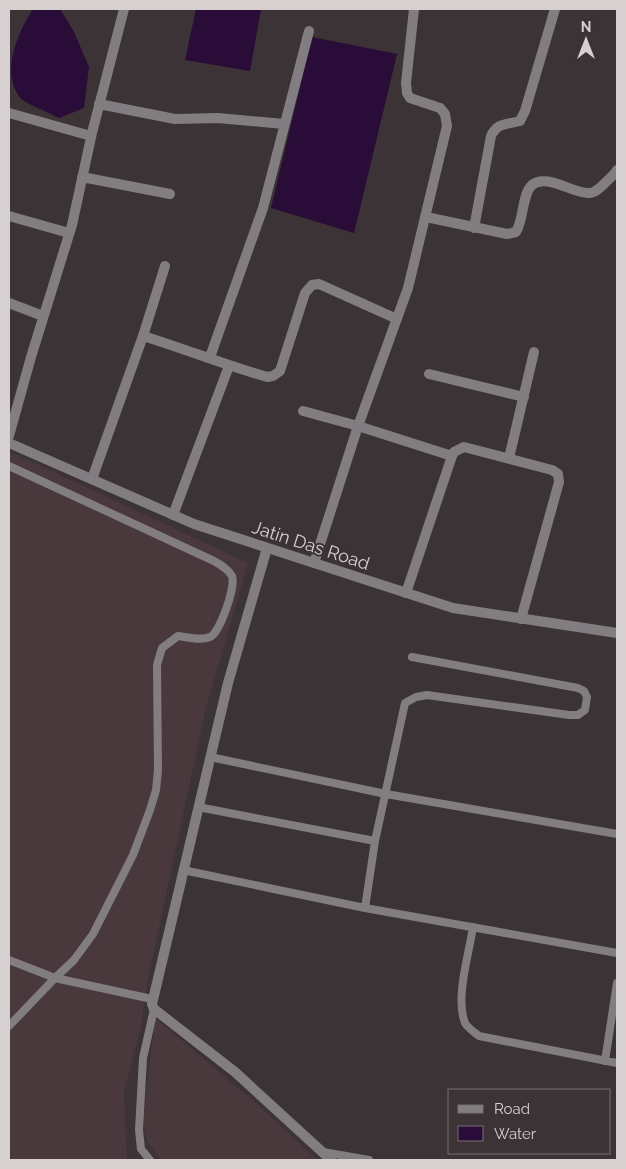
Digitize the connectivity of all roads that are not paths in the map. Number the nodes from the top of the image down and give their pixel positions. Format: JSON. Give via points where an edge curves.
{"nodes":[{"id":1,"x":124,"y":9,"type":"edge"},
{"id":2,"x":414,"y":9,"type":"edge"},
{"id":3,"x":555,"y":9,"type":"edge"},
{"id":4,"x":309,"y":30,"type":"dead end"},
{"id":5,"x":99,"y":104,"type":"junction"},
{"id":6,"x":9,"y":113,"type":"edge"},
{"id":7,"x":284,"y":124,"type":"junction"},
{"id":8,"x":91,"y":136,"type":"junction"},
{"id":9,"x":617,"y":173,"type":"edge"},
{"id":10,"x":82,"y":177,"type":"junction"},
{"id":11,"x":170,"y":194,"type":"dead end"},
{"id":12,"x":9,"y":216,"type":"edge"},
{"id":13,"x":426,"y":217,"type":"junction"},
{"id":14,"x":474,"y":228,"type":"junction"},
{"id":15,"x":69,"y":233,"type":"junction"},
{"id":16,"x":164,"y":266,"type":"dead end"},
{"id":17,"x":9,"y":303,"type":"edge"},
{"id":18,"x":43,"y":316,"type":"junction"},
{"id":19,"x":397,"y":319,"type":"junction"},
{"id":20,"x":143,"y":336,"type":"junction"},
{"id":21,"x":534,"y":352,"type":"dead end"},
{"id":22,"x":210,"y":357,"type":"junction"},
{"id":23,"x":229,"y":366,"type":"junction"},
{"id":24,"x":429,"y":374,"type":"dead end"},
{"id":25,"x":524,"y":397,"type":"junction"},
{"id":26,"x":303,"y":411,"type":"dead end"},
{"id":27,"x":358,"y":426,"type":"junction"},
{"id":28,"x":9,"y":436,"type":"edge"},
{"id":29,"x":9,"y":443,"type":"edge"},
{"id":30,"x":452,"y":456,"type":"junction"},
{"id":31,"x":509,"y":458,"type":"junction"},
{"id":32,"x":9,"y":466,"type":"edge"},
{"id":33,"x":92,"y":480,"type":"junction"},
{"id":34,"x":173,"y":515,"type":"junction"},
{"id":35,"x":268,"y":548,"type":"junction"},
{"id":36,"x":314,"y":563,"type":"junction"},
{"id":37,"x":406,"y":593,"type":"junction"},
{"id":38,"x":521,"y":619,"type":"junction"},
{"id":39,"x":617,"y":633,"type":"edge"},
{"id":40,"x":412,"y":657,"type":"dead end"},
{"id":41,"x":210,"y":757,"type":"junction"},
{"id":42,"x":386,"y":794,"type":"junction"},
{"id":43,"x":198,"y":807,"type":"junction"},
{"id":44,"x":617,"y":834,"type":"edge"},
{"id":45,"x":375,"y":841,"type":"junction"},
{"id":46,"x":183,"y":870,"type":"junction"},
{"id":47,"x":365,"y":908,"type":"junction"},
{"id":48,"x":473,"y":927,"type":"junction"},
{"id":49,"x":617,"y":953,"type":"edge"},
{"id":50,"x":9,"y":960,"type":"edge"},
{"id":51,"x":55,"y":978,"type":"junction"},
{"id":52,"x":617,"y":983,"type":"edge"},
{"id":53,"x":153,"y":1004,"type":"junction"},
{"id":54,"x":9,"y":1026,"type":"edge"},
{"id":55,"x":605,"y":1061,"type":"junction"},
{"id":56,"x":617,"y":1063,"type":"edge"},
{"id":57,"x":323,"y":1152,"type":"junction"},
{"id":58,"x":150,"y":1160,"type":"edge"},
{"id":59,"x":331,"y":1160,"type":"edge"},
{"id":60,"x":369,"y":1160,"type":"edge"}],
"edges":[{"from":1,"to":5,"type":"street"},
{"from":2,"to":13,"type":"street","via":[[407,93],[410,98],[440,108],[445,114],[446,126]]},
{"from":3,"to":14,"type":"street","via":[[526,111],[520,121],[494,128],[491,136]]},
{"from":4,"to":7,"type":"street"},
{"from":5,"to":7,"type":"street","via":[[175,119],[218,118]]},
{"from":5,"to":8,"type":"street"},
{"from":6,"to":8,"type":"street"},
{"from":7,"to":22,"type":"street","via":[[263,208]]},
{"from":8,"to":10,"type":"street"},
{"from":9,"to":14,"type":"street","via":[[589,194],[538,181],[530,186],[526,195],[516,232],[507,234]]},
{"from":10,"to":11,"type":"street"},
{"from":10,"to":15,"type":"street"},
{"from":12,"to":15,"type":"street"},
{"from":13,"to":14,"type":"street"},
{"from":13,"to":19,"type":"street"},
{"from":15,"to":18,"type":"street"},
{"from":16,"to":20,"type":"street"},
{"from":17,"to":18,"type":"street"},
{"from":18,"to":28,"type":"street"},
{"from":19,"to":23,"type":"street","via":[[319,284],[312,285],[305,293],[280,371],[267,377]]},
{"from":19,"to":27,"type":"street"},
{"from":20,"to":22,"type":"street"},
{"from":20,"to":33,"type":"street"},
{"from":21,"to":25,"type":"street"},
{"from":22,"to":23,"type":"street"},
{"from":23,"to":34,"type":"street"},
{"from":24,"to":25,"type":"street"},
{"from":25,"to":31,"type":"street"},
{"from":26,"to":27,"type":"street"},
{"from":27,"to":30,"type":"street"},
{"from":27,"to":36,"type":"street"},
{"from":29,"to":33,"type":"street","name":"Jatin Das Road"},
{"from":30,"to":31,"type":"street","via":[[464,447]]},
{"from":30,"to":37,"type":"street"},
{"from":31,"to":38,"type":"street","via":[[552,470],[558,474],[559,482]]},
{"from":32,"to":51,"type":"lane","via":[[214,561],[226,568],[234,585],[219,628],[212,637],[178,636],[162,648],[157,665],[158,770],[150,810],[133,855],[94,934]]},
{"from":33,"to":34,"type":"street","name":"Jatin Das Road"},
{"from":34,"to":35,"type":"street","name":"Jatin Das Road"},
{"from":35,"to":36,"type":"street","name":"Jatin Das Road"},
{"from":35,"to":41,"type":"street"},
{"from":36,"to":37,"type":"street","name":"Jatin Das Road"},
{"from":37,"to":38,"type":"street","name":"Jatin Das Road","via":[[453,608]]},
{"from":38,"to":39,"type":"street","name":"Jatin Das Road"},
{"from":40,"to":42,"type":"lane","via":[[578,688],[587,697],[585,710],[569,716],[427,695],[416,697],[405,703]]},
{"from":41,"to":42,"type":"lane"},
{"from":41,"to":43,"type":"street"},
{"from":42,"to":44,"type":"lane"},
{"from":42,"to":45,"type":"lane"},
{"from":43,"to":45,"type":"lane"},
{"from":43,"to":46,"type":"street"},
{"from":45,"to":47,"type":"lane"},
{"from":46,"to":47,"type":"lane"},
{"from":46,"to":53,"type":"street"},
{"from":47,"to":48,"type":"lane"},
{"from":48,"to":49,"type":"lane"},
{"from":48,"to":55,"type":"lane","via":[[461,1007],[466,1025],[479,1036]]},
{"from":50,"to":51,"type":"lane"},
{"from":51,"to":53,"type":"lane"},
{"from":51,"to":54,"type":"lane"},
{"from":52,"to":55,"type":"lane"},
{"from":53,"to":57,"type":"street","via":[[235,1072]]},
{"from":53,"to":58,"type":"lane","via":[[142,1058],[139,1130],[141,1149]]},
{"from":55,"to":56,"type":"lane"},
{"from":57,"to":59,"type":"street"},
{"from":57,"to":60,"type":"lane"}]}
